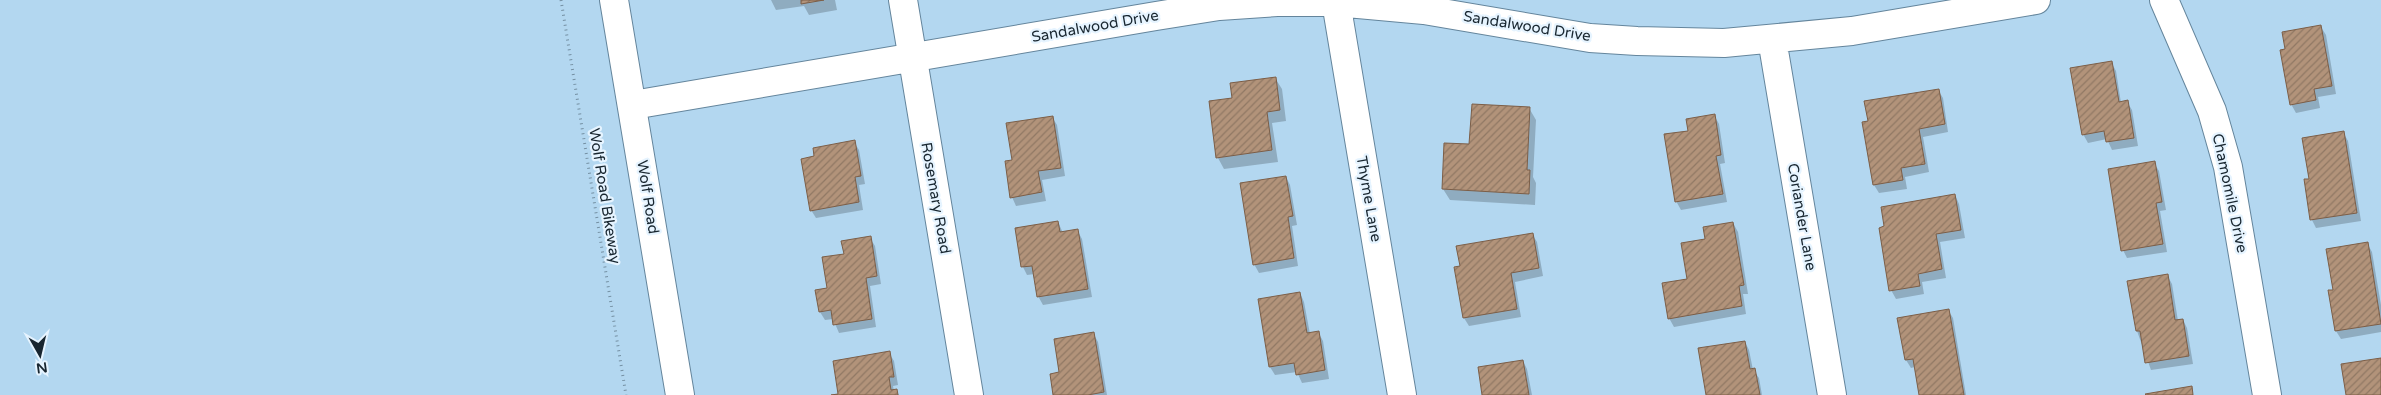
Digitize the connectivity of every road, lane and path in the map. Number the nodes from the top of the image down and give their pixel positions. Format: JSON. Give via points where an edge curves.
{"nodes":[{"id":1,"x":561,"y":0,"type":"edge"},
{"id":2,"x":614,"y":0,"type":"edge"},
{"id":3,"x":903,"y":0,"type":"edge"},
{"id":4,"x":2036,"y":0,"type":"edge"},
{"id":5,"x":2164,"y":0,"type":"edge"},
{"id":6,"x":1336,"y":2,"type":"junction"},
{"id":7,"x":1772,"y":40,"type":"junction"},
{"id":8,"x":913,"y":58,"type":"junction"},
{"id":9,"x":633,"y":105,"type":"junction"},
{"id":10,"x":626,"y":395,"type":"edge"},
{"id":11,"x":680,"y":395,"type":"edge"},
{"id":12,"x":970,"y":395,"type":"edge"},
{"id":13,"x":1402,"y":395,"type":"edge"},
{"id":14,"x":1832,"y":395,"type":"edge"},
{"id":15,"x":2267,"y":395,"type":"edge"}],
"edges":[{"from":1,"to":10,"type":"path","name":"Wolf Road Bikeway"},
{"from":2,"to":9,"type":"street","name":"Wolf Road"},
{"from":3,"to":8,"type":"street","name":"Rosemary Road"},
{"from":4,"to":7,"type":"street","name":"Sandalwood Drive","via":[[1852,32]]},
{"from":5,"to":15,"type":"street","name":"Chamomile Drive","via":[[2212,111],[2228,167]]},
{"from":6,"to":7,"type":"street","name":"Sandalwood Drive","via":[[1424,10],[1590,38],[1696,43]]},
{"from":6,"to":8,"type":"street","name":"Sandalwood Drive","via":[[1219,6]]},
{"from":6,"to":13,"type":"street","name":"Thyme Lane"},
{"from":7,"to":14,"type":"street","name":"Coriander Lane"},
{"from":8,"to":9,"type":"street","name":"Sandalwood Drive"},
{"from":8,"to":12,"type":"street","name":"Rosemary Road"},
{"from":9,"to":11,"type":"street","name":"Wolf Road"}]}
